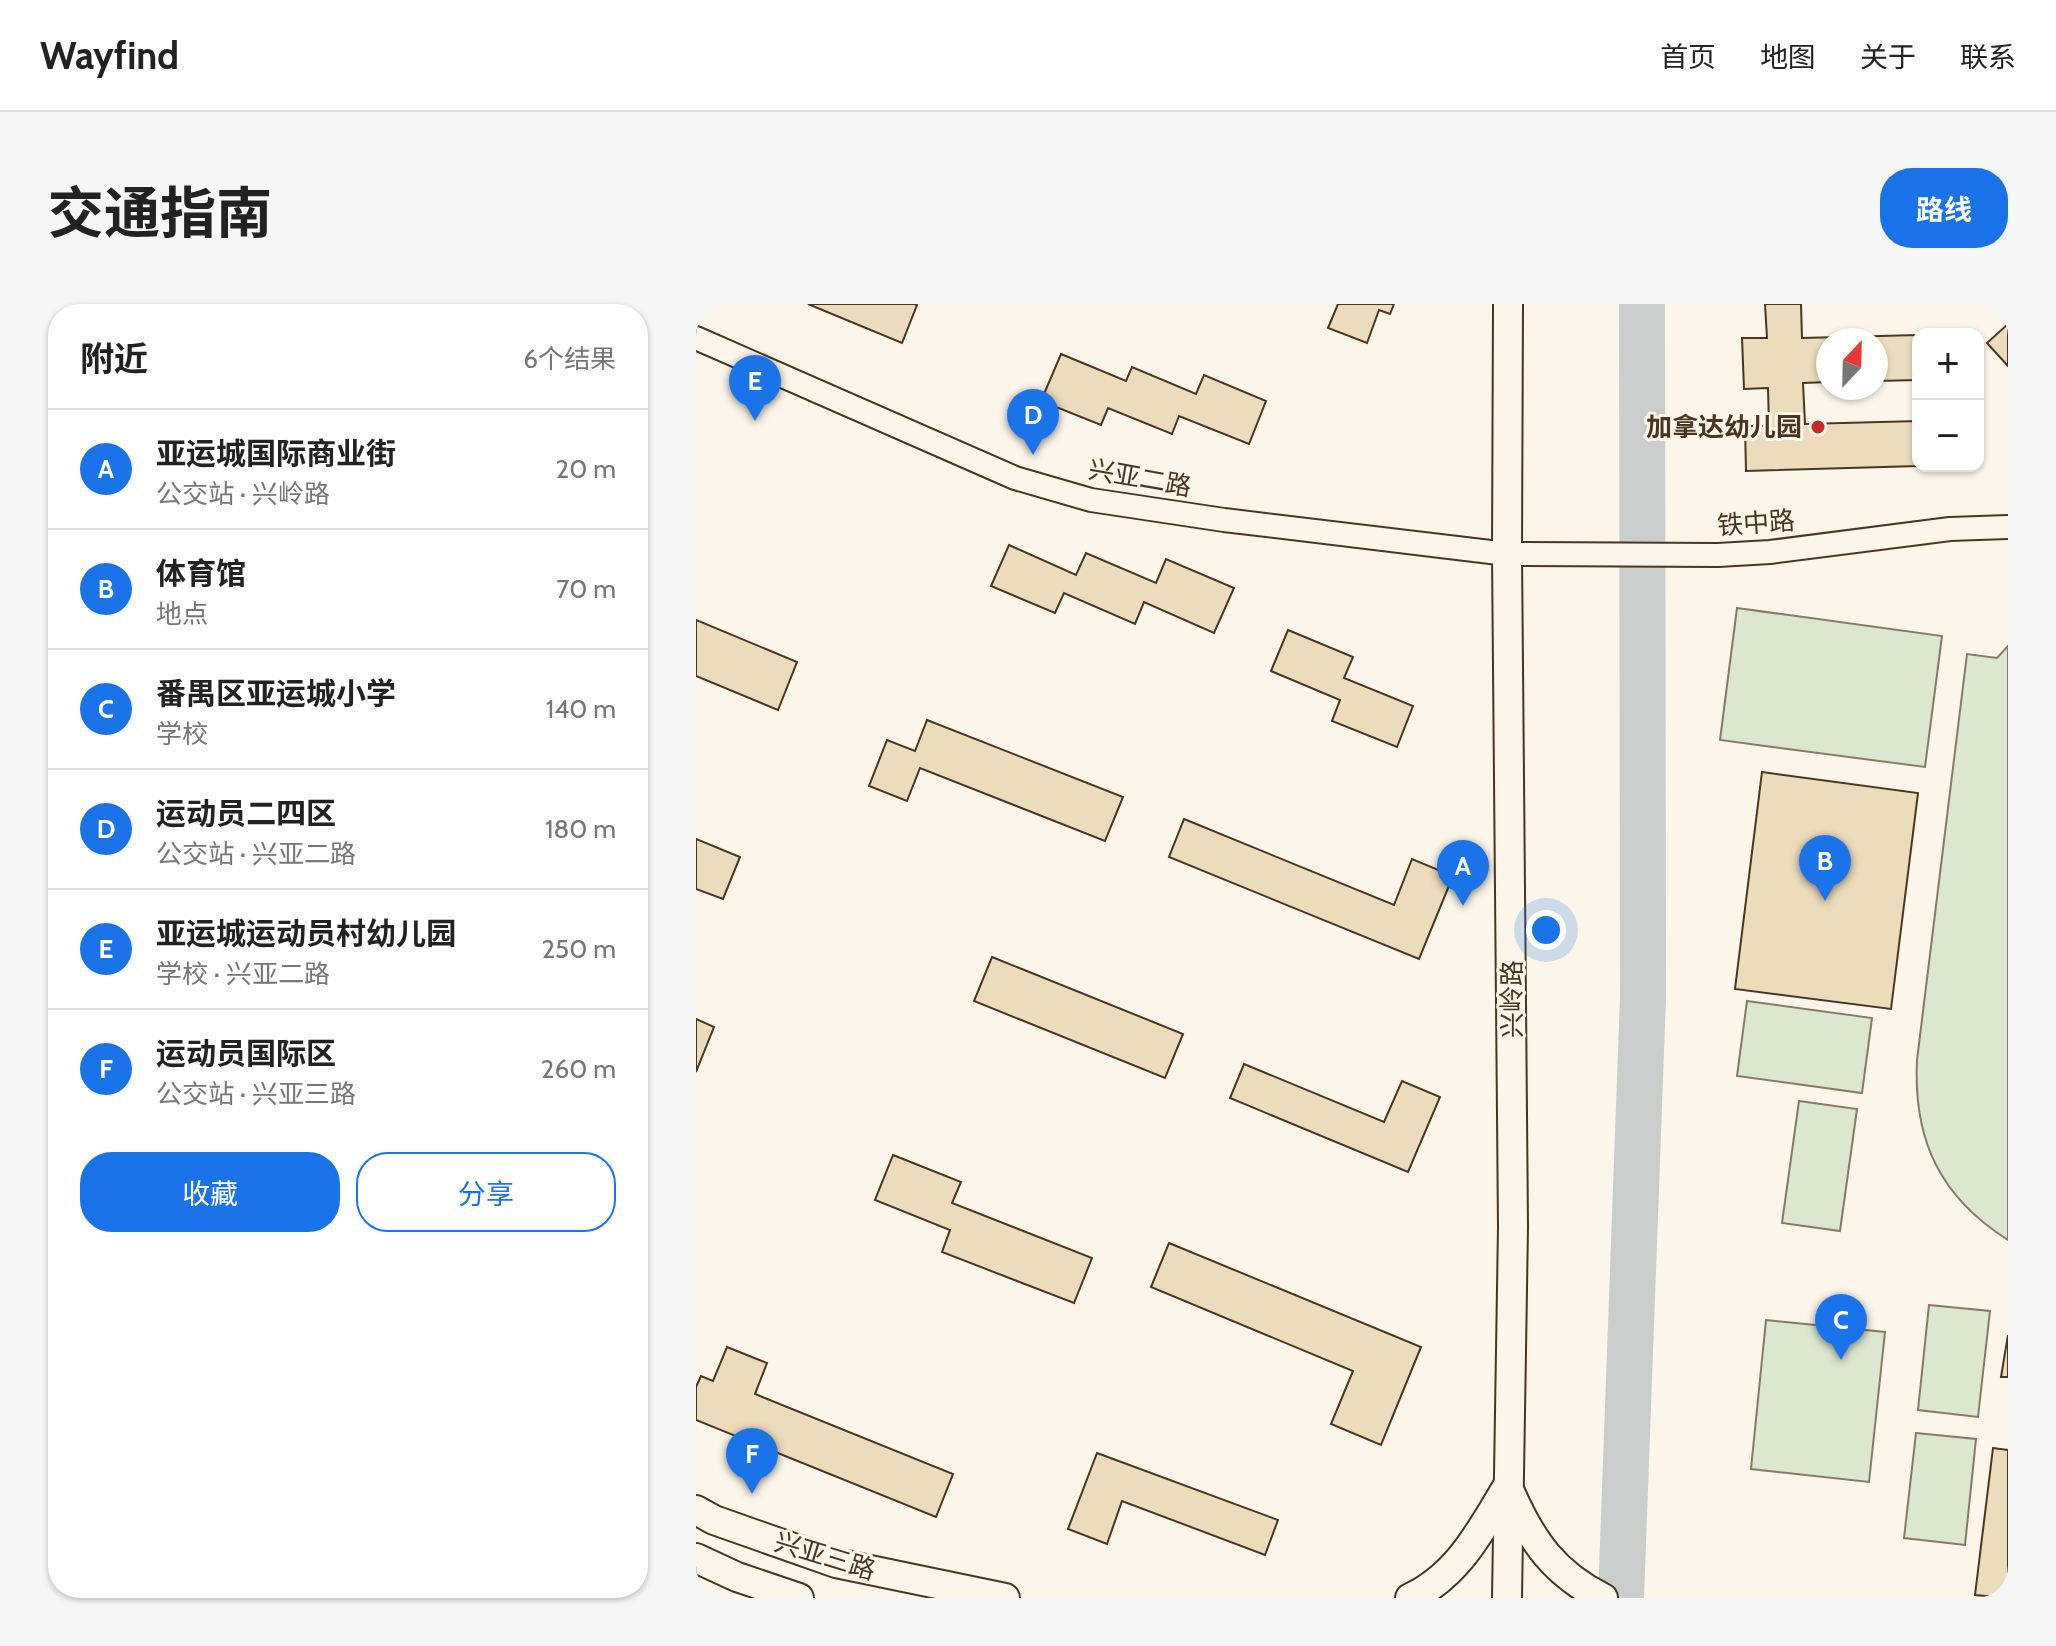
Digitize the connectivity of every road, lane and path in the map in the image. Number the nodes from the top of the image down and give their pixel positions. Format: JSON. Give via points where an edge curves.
{"nodes":[{"id":1,"x":1508,"y":304,"type":"edge"},
{"id":2,"x":696,"y":338,"type":"edge"},
{"id":3,"x":2008,"y":527,"type":"edge"},
{"id":4,"x":1507,"y":554,"type":"junction"},
{"id":5,"x":1507,"y":1486,"type":"junction"},
{"id":6,"x":696,"y":1510,"type":"edge"},
{"id":7,"x":696,"y":1558,"type":"edge"},
{"id":8,"x":799,"y":1598,"type":"edge"},
{"id":9,"x":1005,"y":1598,"type":"edge"},
{"id":10,"x":1410,"y":1598,"type":"edge"},
{"id":11,"x":1507,"y":1598,"type":"edge"},
{"id":12,"x":1603,"y":1598,"type":"edge"}],
"edges":[{"from":1,"to":4,"type":"street","name":"兴岭路"},
{"from":2,"to":4,"type":"street","name":"兴亚二路","via":[[1015,478],[1091,500]]},
{"from":3,"to":4,"type":"street","name":"铁中路","via":[[1718,555]]},
{"from":4,"to":5,"type":"street","name":"兴岭路","via":[[1513,1211]]},
{"from":5,"to":10,"type":"street","via":[[1450,1572]]},
{"from":5,"to":11,"type":"street","name":"兴岭路"},
{"from":5,"to":12,"type":"street","via":[[1546,1555],[1577,1585]]},
{"from":6,"to":9,"type":"street","name":"兴亚三路","via":[[836,1563]]},
{"from":7,"to":8,"type":"street","name":"兴亚三路"}]}
